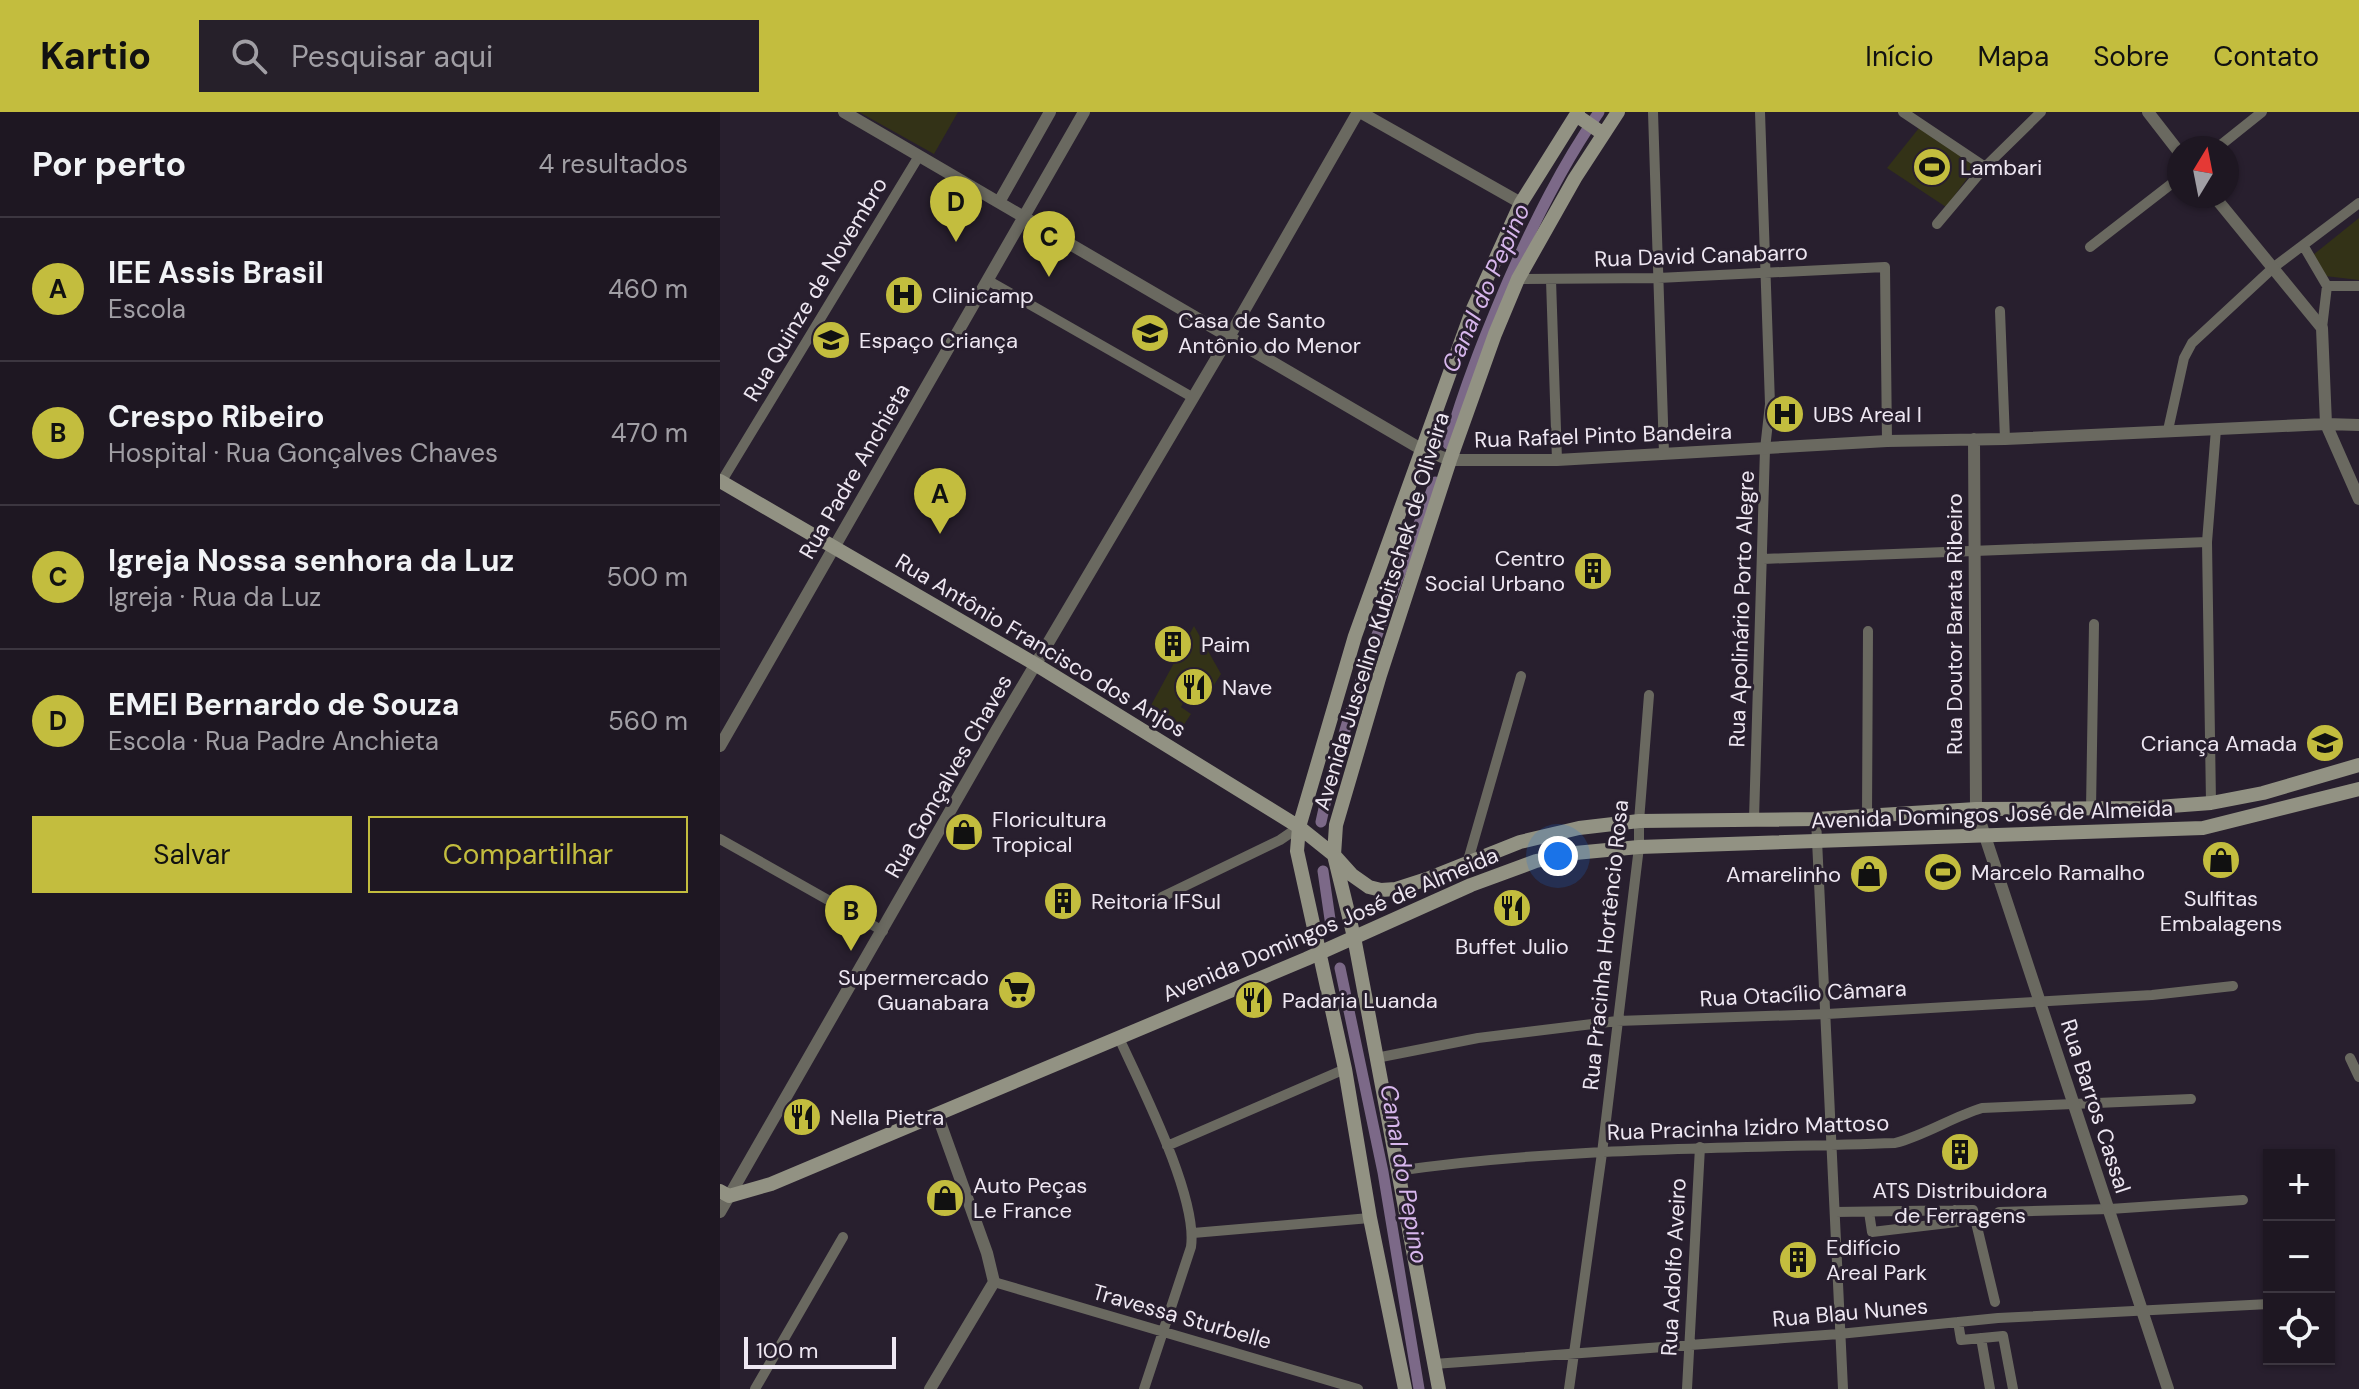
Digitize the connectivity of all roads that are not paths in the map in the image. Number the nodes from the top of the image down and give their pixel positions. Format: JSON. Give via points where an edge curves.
{"nodes":[{"id":1,"x":844,"y":112,"type":"edge"},
{"id":2,"x":1050,"y":112,"type":"edge"},
{"id":3,"x":1084,"y":112,"type":"edge"},
{"id":4,"x":1359,"y":112,"type":"edge"},
{"id":5,"x":1618,"y":112,"type":"edge"},
{"id":6,"x":1653,"y":112,"type":"edge"},
{"id":7,"x":1760,"y":112,"type":"edge"},
{"id":8,"x":1903,"y":112,"type":"edge"},
{"id":9,"x":2041,"y":112,"type":"edge"},
{"id":10,"x":2148,"y":112,"type":"edge"},
{"id":11,"x":2262,"y":112,"type":"edge"},
{"id":12,"x":1579,"y":115,"type":"edge"},
{"id":13,"x":1599,"y":132,"type":"junction"},
{"id":14,"x":2232,"y":136,"type":"edge"},
{"id":15,"x":2167,"y":137,"type":"edge"},
{"id":16,"x":919,"y":156,"type":"junction"},
{"id":17,"x":1985,"y":167,"type":"junction"},
{"id":18,"x":2167,"y":187,"type":"edge"},
{"id":19,"x":999,"y":202,"type":"junction"},
{"id":20,"x":1521,"y":203,"type":"junction"},
{"id":21,"x":2359,"y":203,"type":"edge"},
{"id":22,"x":2224,"y":208,"type":"edge"},
{"id":23,"x":1024,"y":217,"type":"junction"},
{"id":24,"x":1937,"y":224,"type":"dead end"},
{"id":25,"x":2303,"y":245,"type":"junction"},
{"id":26,"x":2090,"y":247,"type":"dead end"},
{"id":27,"x":2274,"y":267,"type":"junction"},
{"id":28,"x":1766,"y":272,"type":"junction"},
{"id":29,"x":1658,"y":278,"type":"junction"},
{"id":30,"x":1518,"y":279,"type":"junction"},
{"id":31,"x":1551,"y":280,"type":"junction"},
{"id":32,"x":989,"y":281,"type":"junction"},
{"id":33,"x":2327,"y":286,"type":"junction"},
{"id":34,"x":2359,"y":286,"type":"edge"},
{"id":35,"x":2000,"y":311,"type":"dead end"},
{"id":36,"x":2322,"y":328,"type":"junction"},
{"id":37,"x":1229,"y":337,"type":"junction"},
{"id":38,"x":1192,"y":397,"type":"junction"},
{"id":39,"x":2326,"y":424,"type":"junction"},
{"id":40,"x":2359,"y":425,"type":"edge"},
{"id":41,"x":2216,"y":429,"type":"junction"},
{"id":42,"x":2168,"y":430,"type":"junction"},
{"id":43,"x":1974,"y":439,"type":"junction"},
{"id":44,"x":2005,"y":439,"type":"junction"},
{"id":45,"x":1887,"y":441,"type":"junction"},
{"id":46,"x":1421,"y":449,"type":"junction"},
{"id":47,"x":1765,"y":449,"type":"junction"},
{"id":48,"x":1664,"y":453,"type":"junction"},
{"id":49,"x":1450,"y":460,"type":"junction"},
{"id":50,"x":1557,"y":460,"type":"junction"},
{"id":51,"x":720,"y":482,"type":"edge"},
{"id":52,"x":2359,"y":499,"type":"edge"},
{"id":53,"x":2207,"y":542,"type":"junction"},
{"id":54,"x":834,"y":547,"type":"junction"},
{"id":55,"x":1973,"y":552,"type":"junction"},
{"id":56,"x":1763,"y":559,"type":"junction"},
{"id":57,"x":2094,"y":624,"type":"dead end"},
{"id":58,"x":1868,"y":631,"type":"dead end"},
{"id":59,"x":1035,"y":664,"type":"junction"},
{"id":60,"x":1521,"y":676,"type":"dead end"},
{"id":61,"x":1649,"y":695,"type":"dead end"},
{"id":62,"x":720,"y":746,"type":"edge"},
{"id":63,"x":2359,"y":765,"type":"edge"},
{"id":64,"x":2359,"y":789,"type":"edge"},
{"id":65,"x":2211,"y":803,"type":"junction"},
{"id":66,"x":1976,"y":809,"type":"junction"},
{"id":67,"x":2091,"y":809,"type":"junction"},
{"id":68,"x":1867,"y":816,"type":"junction"},
{"id":69,"x":1754,"y":819,"type":"junction"},
{"id":70,"x":1816,"y":819,"type":"junction"},
{"id":71,"x":1639,"y":821,"type":"junction"},
{"id":72,"x":1299,"y":827,"type":"junction"},
{"id":73,"x":1985,"y":836,"type":"junction"},
{"id":74,"x":720,"y":839,"type":"edge"},
{"id":75,"x":1818,"y":842,"type":"junction"},
{"id":76,"x":1639,"y":847,"type":"junction"},
{"id":77,"x":1334,"y":855,"type":"junction"},
{"id":78,"x":1467,"y":864,"type":"junction"},
{"id":79,"x":1162,"y":897,"type":"dead end"},
{"id":80,"x":883,"y":931,"type":"junction"},
{"id":81,"x":1354,"y":937,"type":"junction"},
{"id":82,"x":1318,"y":954,"type":"junction"},
{"id":83,"x":2233,"y":986,"type":"dead end"},
{"id":84,"x":2040,"y":1001,"type":"junction"},
{"id":85,"x":1827,"y":1014,"type":"junction"},
{"id":86,"x":1617,"y":1021,"type":"junction"},
{"id":87,"x":1119,"y":1038,"type":"junction"},
{"id":88,"x":1376,"y":1058,"type":"junction"},
{"id":89,"x":2350,"y":1058,"type":"dead end"},
{"id":90,"x":1345,"y":1069,"type":"junction"},
{"id":91,"x":2359,"y":1077,"type":"edge"},
{"id":92,"x":2191,"y":1099,"type":"dead end"},
{"id":93,"x":2075,"y":1105,"type":"junction"},
{"id":94,"x":937,"y":1114,"type":"junction"},
{"id":95,"x":1832,"y":1145,"type":"junction"},
{"id":96,"x":1167,"y":1146,"type":"junction"},
{"id":97,"x":1700,"y":1147,"type":"junction"},
{"id":98,"x":1602,"y":1153,"type":"junction"},
{"id":99,"x":1396,"y":1171,"type":"junction"},
{"id":100,"x":724,"y":1194,"type":"edge"},
{"id":101,"x":2243,"y":1200,"type":"dead end"},
{"id":102,"x":2110,"y":1209,"type":"junction"},
{"id":103,"x":1955,"y":1210,"type":"junction"},
{"id":104,"x":720,"y":1212,"type":"edge"},
{"id":105,"x":1835,"y":1212,"type":"junction"},
{"id":106,"x":1869,"y":1212,"type":"junction"},
{"id":107,"x":1999,"y":1212,"type":"dead end"},
{"id":108,"x":1370,"y":1218,"type":"junction"},
{"id":109,"x":1193,"y":1233,"type":"junction"},
{"id":110,"x":843,"y":1237,"type":"dead end"},
{"id":111,"x":994,"y":1282,"type":"junction"},
{"id":112,"x":1995,"y":1302,"type":"dead end"},
{"id":113,"x":2263,"y":1304,"type":"edge"},
{"id":114,"x":2142,"y":1310,"type":"junction"},
{"id":115,"x":1958,"y":1322,"type":"junction"},
{"id":116,"x":1163,"y":1331,"type":"junction"},
{"id":117,"x":1839,"y":1334,"type":"junction"},
{"id":118,"x":1981,"y":1338,"type":"junction"},
{"id":119,"x":1689,"y":1347,"type":"junction"},
{"id":120,"x":1576,"y":1356,"type":"junction"},
{"id":121,"x":1434,"y":1364,"type":"junction"},
{"id":122,"x":755,"y":1389,"type":"edge"},
{"id":123,"x":930,"y":1389,"type":"edge"},
{"id":124,"x":1144,"y":1389,"type":"edge"},
{"id":125,"x":1358,"y":1389,"type":"edge"},
{"id":126,"x":1405,"y":1389,"type":"edge"},
{"id":127,"x":1439,"y":1389,"type":"edge"},
{"id":128,"x":1569,"y":1389,"type":"edge"},
{"id":129,"x":1687,"y":1389,"type":"edge"},
{"id":130,"x":1843,"y":1389,"type":"edge"},
{"id":131,"x":1990,"y":1389,"type":"edge"},
{"id":132,"x":2013,"y":1389,"type":"edge"},
{"id":133,"x":2168,"y":1389,"type":"edge"}],
"edges":[{"from":1,"to":16,"type":"street","name":"Rua Rafael Pinto Bandeira"},
{"from":2,"to":19,"type":"street"},
{"from":3,"to":23,"type":"street","name":"Rua Padre Anchieta"},
{"from":4,"to":20,"type":"street"},
{"from":4,"to":37,"type":"street","name":"Rua Gonçalves Chaves"},
{"from":5,"to":13,"type":"main road","name":"Avenida Juscelino Kubitschek de Oliveira"},
{"from":6,"to":29,"type":"street"},
{"from":7,"to":28,"type":"street","name":"Rua Apolinário Porto Alegre"},
{"from":8,"to":17,"type":"street"},
{"from":9,"to":17,"type":"street"},
{"from":10,"to":15,"type":"street"},
{"from":11,"to":14,"type":"street"},
{"from":12,"to":13,"type":"main road"},
{"from":12,"to":20,"type":"main road","name":"Avenida Juscelino Kubitschek de Oliveira"},
{"from":13,"to":30,"type":"main road","name":"Avenida Juscelino Kubitschek de Oliveira"},
{"from":16,"to":19,"type":"street","name":"Rua Rafael Pinto Bandeira"},
{"from":16,"to":51,"type":"street","name":"Rua Quinze de Novembro"},
{"from":17,"to":24,"type":"street"},
{"from":18,"to":26,"type":"street"},
{"from":19,"to":23,"type":"street","name":"Rua Rafael Pinto Bandeira"},
{"from":20,"to":46,"type":"main road","name":"Avenida Juscelino Kubitschek de Oliveira","via":[[1472,311]]},
{"from":21,"to":25,"type":"street"},
{"from":22,"to":27,"type":"street"},
{"from":23,"to":32,"type":"street","name":"Rua Padre Anchieta"},
{"from":23,"to":37,"type":"street","name":"Rua Rafael Pinto Bandeira"},
{"from":25,"to":27,"type":"street"},
{"from":25,"to":33,"type":"street"},
{"from":27,"to":36,"type":"street"},
{"from":27,"to":42,"type":"street","via":[[2192,343]]},
{"from":28,"to":29,"type":"street","name":"Rua David Canabarro"},
{"from":28,"to":45,"type":"street","name":"Rua David Canabarro","via":[[1885,267]]},
{"from":28,"to":47,"type":"street","name":"Rua Apolinário Porto Alegre","via":[[1770,404]]},
{"from":29,"to":31,"type":"street","name":"Rua David Canabarro"},
{"from":29,"to":48,"type":"street"},
{"from":30,"to":31,"type":"street","name":"Rua David Canabarro"},
{"from":30,"to":49,"type":"main road","name":"Avenida Juscelino Kubitschek de Oliveira"},
{"from":31,"to":50,"type":"street"},
{"from":32,"to":38,"type":"street"},
{"from":32,"to":54,"type":"street","name":"Rua Padre Anchieta"},
{"from":33,"to":34,"type":"street"},
{"from":33,"to":36,"type":"street"},
{"from":35,"to":44,"type":"street"},
{"from":36,"to":39,"type":"street"},
{"from":37,"to":38,"type":"street","name":"Rua Gonçalves Chaves"},
{"from":37,"to":46,"type":"street","name":"Rua Rafael Pinto Bandeira"},
{"from":38,"to":59,"type":"street","name":"Rua Gonçalves Chaves"},
{"from":39,"to":40,"type":"street","name":"Rua Rafael Pinto Bandeira"},
{"from":39,"to":41,"type":"street","name":"Rua Rafael Pinto Bandeira"},
{"from":39,"to":52,"type":"street"},
{"from":41,"to":42,"type":"street","name":"Rua Rafael Pinto Bandeira"},
{"from":41,"to":53,"type":"street"},
{"from":42,"to":44,"type":"street","name":"Rua Rafael Pinto Bandeira"},
{"from":43,"to":44,"type":"street","name":"Rua Rafael Pinto Bandeira"},
{"from":43,"to":45,"type":"street","name":"Rua Rafael Pinto Bandeira"},
{"from":43,"to":55,"type":"street","name":"Rua Doutor Barata Ribeiro"},
{"from":45,"to":47,"type":"street","name":"Rua Rafael Pinto Bandeira"},
{"from":46,"to":49,"type":"street","name":"Rua Rafael Pinto Bandeira"},
{"from":46,"to":72,"type":"main road","name":"Avenida Juscelino Kubitschek de Oliveira","via":[[1355,636]]},
{"from":47,"to":48,"type":"street","name":"Rua Rafael Pinto Bandeira"},
{"from":47,"to":56,"type":"street","name":"Rua Apolinário Porto Alegre"},
{"from":48,"to":50,"type":"street","name":"Rua Rafael Pinto Bandeira"},
{"from":49,"to":50,"type":"street","name":"Rua Rafael Pinto Bandeira"},
{"from":49,"to":77,"type":"main road","name":"Avenida Juscelino Kubitschek de Oliveira","via":[[1340,805]]},
{"from":51,"to":54,"type":"main road","name":"Rua Antônio Francisco dos Anjos"},
{"from":53,"to":55,"type":"street"},
{"from":53,"to":65,"type":"street"},
{"from":54,"to":59,"type":"main road","name":"Rua Antônio Francisco dos Anjos"},
{"from":54,"to":62,"type":"street","name":"Rua Padre Anchieta"},
{"from":55,"to":56,"type":"street"},
{"from":55,"to":66,"type":"street","name":"Rua Doutor Barata Ribeiro"},
{"from":56,"to":69,"type":"street","name":"Rua Apolinário Porto Alegre"},
{"from":57,"to":67,"type":"street"},
{"from":58,"to":68,"type":"street"},
{"from":59,"to":72,"type":"main road","name":"Rua Antônio Francisco dos Anjos"},
{"from":59,"to":80,"type":"street","name":"Rua Gonçalves Chaves"},
{"from":60,"to":78,"type":"street"},
{"from":61,"to":71,"type":"street","name":"Rua Pracinha Hortêncio Rosa"},
{"from":63,"to":65,"type":"main road","name":"Avenida Domingos José de Almeida"},
{"from":64,"to":73,"type":"main road","name":"Avenida Domingos José de Almeida","via":[[2203,828]]},
{"from":65,"to":67,"type":"main road","name":"Avenida Domingos José de Almeida"},
{"from":66,"to":67,"type":"main road","name":"Avenida Domingos José de Almeida"},
{"from":66,"to":68,"type":"main road","name":"Avenida Domingos José de Almeida"},
{"from":66,"to":73,"type":"street","name":"Rua Doutor Barata Ribeiro"},
{"from":68,"to":70,"type":"main road","name":"Avenida Domingos José de Almeida"},
{"from":69,"to":70,"type":"main road","name":"Avenida Domingos José de Almeida"},
{"from":69,"to":71,"type":"main road","name":"Avenida Domingos José de Almeida"},
{"from":70,"to":75,"type":"street"},
{"from":71,"to":76,"type":"street","name":"Rua Pracinha Hortêncio Rosa"},
{"from":71,"to":78,"type":"main road","name":"Avenida Domingos José de Almeida","via":[[1548,834]]},
{"from":72,"to":77,"type":"main road","name":"Rua Antônio Francisco dos Anjos"},
{"from":72,"to":79,"type":"street"},
{"from":72,"to":82,"type":"main road","name":"Avenida Juscelino Kubitschek de Oliveira","via":[[1297,851]]},
{"from":73,"to":75,"type":"main road","name":"Avenida Domingos José de Almeida"},
{"from":73,"to":84,"type":"street","name":"Rua Barros Cassal"},
{"from":74,"to":80,"type":"street"},
{"from":75,"to":76,"type":"main road","name":"Avenida Domingos José de Almeida"},
{"from":75,"to":85,"type":"street"},
{"from":76,"to":81,"type":"main road","name":"Avenida Domingos José de Almeida","via":[[1536,861]]},
{"from":76,"to":86,"type":"street","name":"Rua Pracinha Hortêncio Rosa"},
{"from":77,"to":78,"type":"main road","name":"Avenida Domingos José de Almeida","via":[[1352,875],[1381,890]]},
{"from":77,"to":81,"type":"main road","name":"Avenida Juscelino Kubitschek de Oliveira"},
{"from":80,"to":100,"type":"street","name":"Rua Gonçalves Chaves"},
{"from":81,"to":82,"type":"main road","name":"Avenida Domingos José de Almeida"},
{"from":81,"to":88,"type":"main road","name":"Avenida Juscelino Kubitschek de Oliveira"},
{"from":82,"to":87,"type":"main road","name":"Avenida Domingos José de Almeida"},
{"from":82,"to":90,"type":"main road","name":"Avenida Juscelino Kubitschek de Oliveira"},
{"from":83,"to":84,"type":"street","name":"Rua Otacílio Câmara"},
{"from":84,"to":85,"type":"street","name":"Rua Otacílio Câmara"},
{"from":84,"to":93,"type":"street","name":"Rua Barros Cassal"},
{"from":85,"to":86,"type":"street","name":"Rua Otacílio Câmara"},
{"from":85,"to":95,"type":"street"},
{"from":86,"to":88,"type":"street","name":"Rua Otacílio Câmara","via":[[1478,1038]]},
{"from":86,"to":98,"type":"street","name":"Rua Pracinha Hortêncio Rosa"},
{"from":87,"to":94,"type":"main road","name":"Avenida Domingos José de Almeida"},
{"from":87,"to":96,"type":"street"},
{"from":88,"to":99,"type":"main road","name":"Avenida Juscelino Kubitschek de Oliveira"},
{"from":89,"to":91,"type":"street"},
{"from":90,"to":96,"type":"street"},
{"from":90,"to":108,"type":"main road","name":"Avenida Juscelino Kubitschek de Oliveira"},
{"from":92,"to":93,"type":"street","name":"Rua Pracinha Izidro Mattoso"},
{"from":93,"to":95,"type":"street","name":"Rua Pracinha Izidro Mattoso","via":[[1982,1108],[1895,1143]]},
{"from":93,"to":102,"type":"street","name":"Rua Barros Cassal"},
{"from":94,"to":100,"type":"main road","name":"Avenida Domingos José de Almeida","via":[[771,1184]]},
{"from":94,"to":111,"type":"street"},
{"from":95,"to":97,"type":"street","name":"Rua Pracinha Izidro Mattoso"},
{"from":95,"to":105,"type":"street"},
{"from":96,"to":109,"type":"street"},
{"from":97,"to":98,"type":"street","name":"Rua Pracinha Izidro Mattoso"},
{"from":97,"to":119,"type":"street","name":"Rua Adolfo Aveiro"},
{"from":98,"to":99,"type":"street","name":"Rua Pracinha Izidro Mattoso","via":[[1467,1160]]},
{"from":98,"to":120,"type":"street","name":"Rua Pracinha Hortêncio Rosa"},
{"from":99,"to":121,"type":"main road","name":"Avenida Juscelino Kubitschek de Oliveira"},
{"from":100,"to":104,"type":"street","name":"Rua Gonçalves Chaves"},
{"from":101,"to":102,"type":"street"},
{"from":102,"to":107,"type":"street"},
{"from":102,"to":114,"type":"street","name":"Rua Barros Cassal"},
{"from":103,"to":106,"type":"street"},
{"from":103,"to":106,"type":"street","via":[[1957,1222],[1872,1232]]},
{"from":103,"to":112,"type":"street","via":[[1973,1210]]},
{"from":105,"to":106,"type":"street"},
{"from":105,"to":117,"type":"street"},
{"from":108,"to":109,"type":"street"},
{"from":108,"to":126,"type":"main road","name":"Avenida Juscelino Kubitschek de Oliveira"},
{"from":109,"to":116,"type":"street"},
{"from":110,"to":122,"type":"street"},
{"from":111,"to":116,"type":"street","name":"Travessa Sturbelle"},
{"from":111,"to":123,"type":"street"},
{"from":113,"to":114,"type":"street","name":"Rua Blau Nunes"},
{"from":114,"to":115,"type":"street","name":"Rua Blau Nunes"},
{"from":114,"to":133,"type":"street","name":"Rua Barros Cassal"},
{"from":115,"to":117,"type":"street","name":"Rua Blau Nunes"},
{"from":115,"to":118,"type":"street","via":[[1961,1340]]},
{"from":116,"to":124,"type":"street"},
{"from":116,"to":125,"type":"street","name":"Travessa Sturbelle"},
{"from":117,"to":119,"type":"street","name":"Rua Blau Nunes"},
{"from":117,"to":130,"type":"street"},
{"from":118,"to":131,"type":"street"},
{"from":118,"to":132,"type":"street","via":[[2003,1336]]},
{"from":119,"to":120,"type":"street","name":"Rua Blau Nunes"},
{"from":119,"to":129,"type":"street","name":"Rua Adolfo Aveiro"},
{"from":120,"to":121,"type":"street","name":"Rua Blau Nunes"},
{"from":120,"to":128,"type":"street","name":"Rua Pracinha Hortêncio Rosa"},
{"from":121,"to":127,"type":"main road","name":"Avenida Juscelino Kubitschek de Oliveira"}]}
